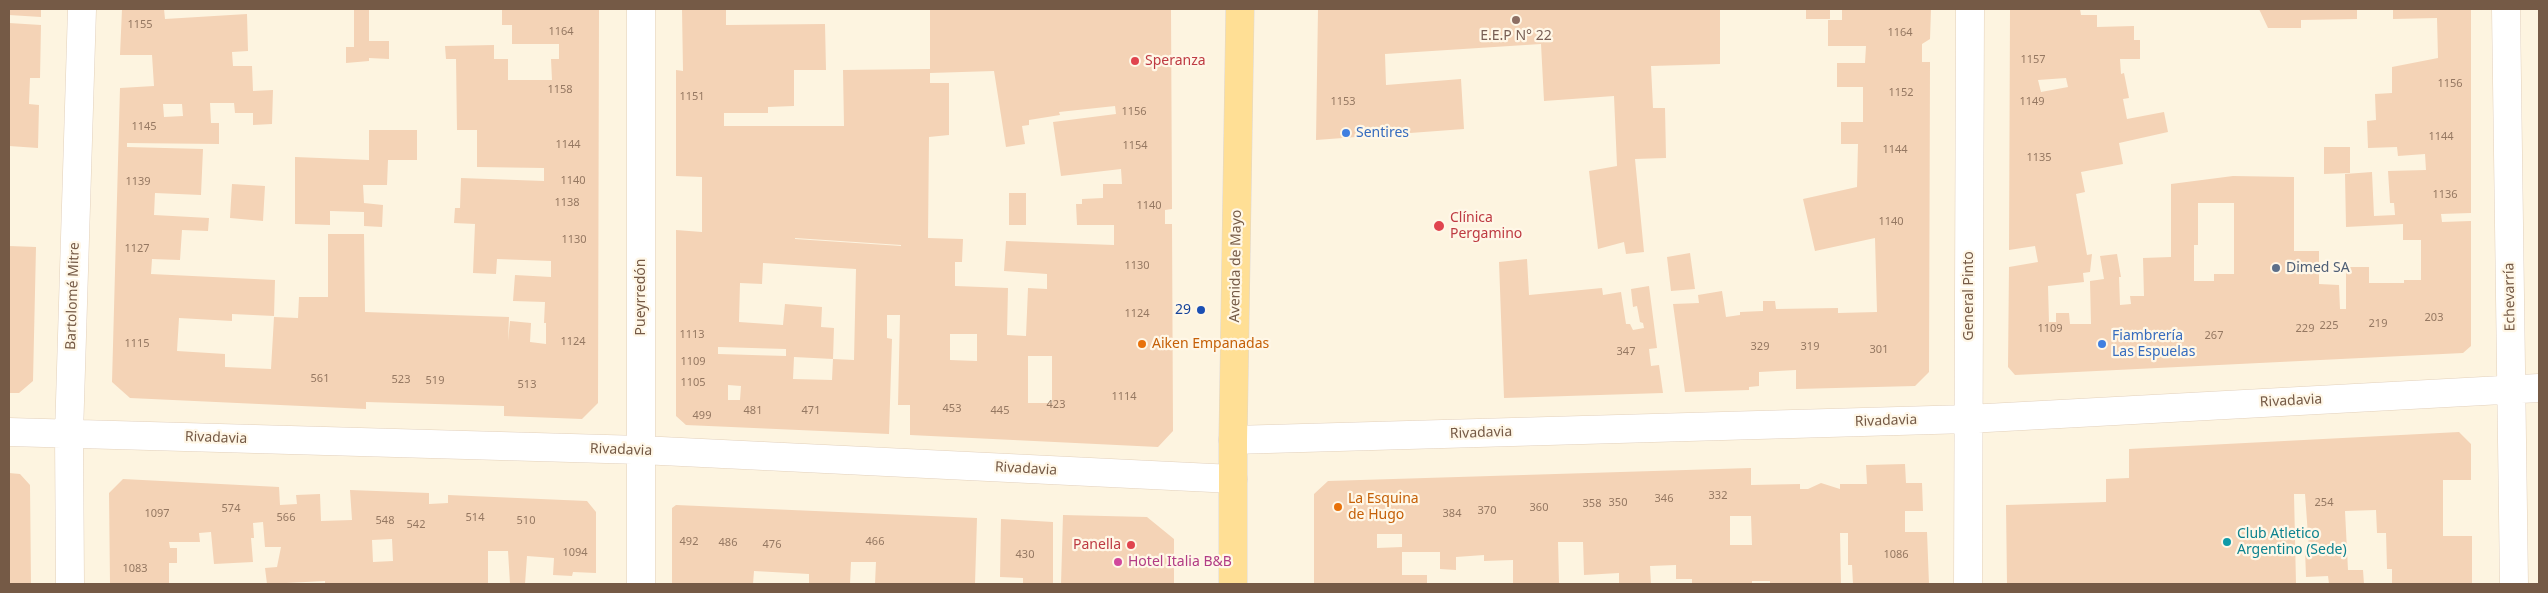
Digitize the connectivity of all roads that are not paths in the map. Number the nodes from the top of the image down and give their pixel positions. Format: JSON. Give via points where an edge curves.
{"nodes":[{"id":1,"x":82,"y":9,"type":"edge"},
{"id":2,"x":641,"y":9,"type":"edge"},
{"id":3,"x":1240,"y":9,"type":"edge"},
{"id":4,"x":1970,"y":9,"type":"edge"},
{"id":5,"x":2506,"y":9,"type":"edge"},
{"id":6,"x":2539,"y":388,"type":"edge"},
{"id":7,"x":2511,"y":390,"type":"junction"},
{"id":8,"x":1968,"y":419,"type":"junction"},
{"id":9,"x":9,"y":432,"type":"edge"},
{"id":10,"x":69,"y":434,"type":"junction"},
{"id":11,"x":1233,"y":440,"type":"junction"},
{"id":12,"x":641,"y":450,"type":"junction"},
{"id":13,"x":1233,"y":479,"type":"junction"},
{"id":14,"x":70,"y":584,"type":"edge"},
{"id":15,"x":641,"y":584,"type":"edge"},
{"id":16,"x":1233,"y":584,"type":"edge"},
{"id":17,"x":1968,"y":584,"type":"edge"},
{"id":18,"x":2514,"y":584,"type":"edge"}],
"edges":[{"from":1,"to":10,"type":"street","name":"Bartolomé Mitre"},
{"from":2,"to":12,"type":"street","name":"Pueyrredón"},
{"from":3,"to":11,"type":"main road","name":"Avenida de Mayo"},
{"from":4,"to":8,"type":"street","name":"General Pinto"},
{"from":5,"to":7,"type":"street","name":"Echevarría"},
{"from":6,"to":7,"type":"street","name":"Rivadavia"},
{"from":7,"to":8,"type":"street","name":"Rivadavia"},
{"from":7,"to":18,"type":"street","name":"Echevarría"},
{"from":8,"to":11,"type":"street","name":"Rivadavia"},
{"from":8,"to":17,"type":"street","name":"General Pinto"},
{"from":9,"to":10,"type":"street","name":"Rivadavia"},
{"from":10,"to":12,"type":"street","name":"Rivadavia"},
{"from":10,"to":14,"type":"street","name":"Bartolomé Mitre"},
{"from":11,"to":13,"type":"main road","name":"Avenida de Mayo"},
{"from":12,"to":13,"type":"street","name":"Rivadavia"},
{"from":12,"to":15,"type":"street","name":"Pueyrredón"},
{"from":13,"to":16,"type":"main road","name":"Avenida de Mayo"}]}
